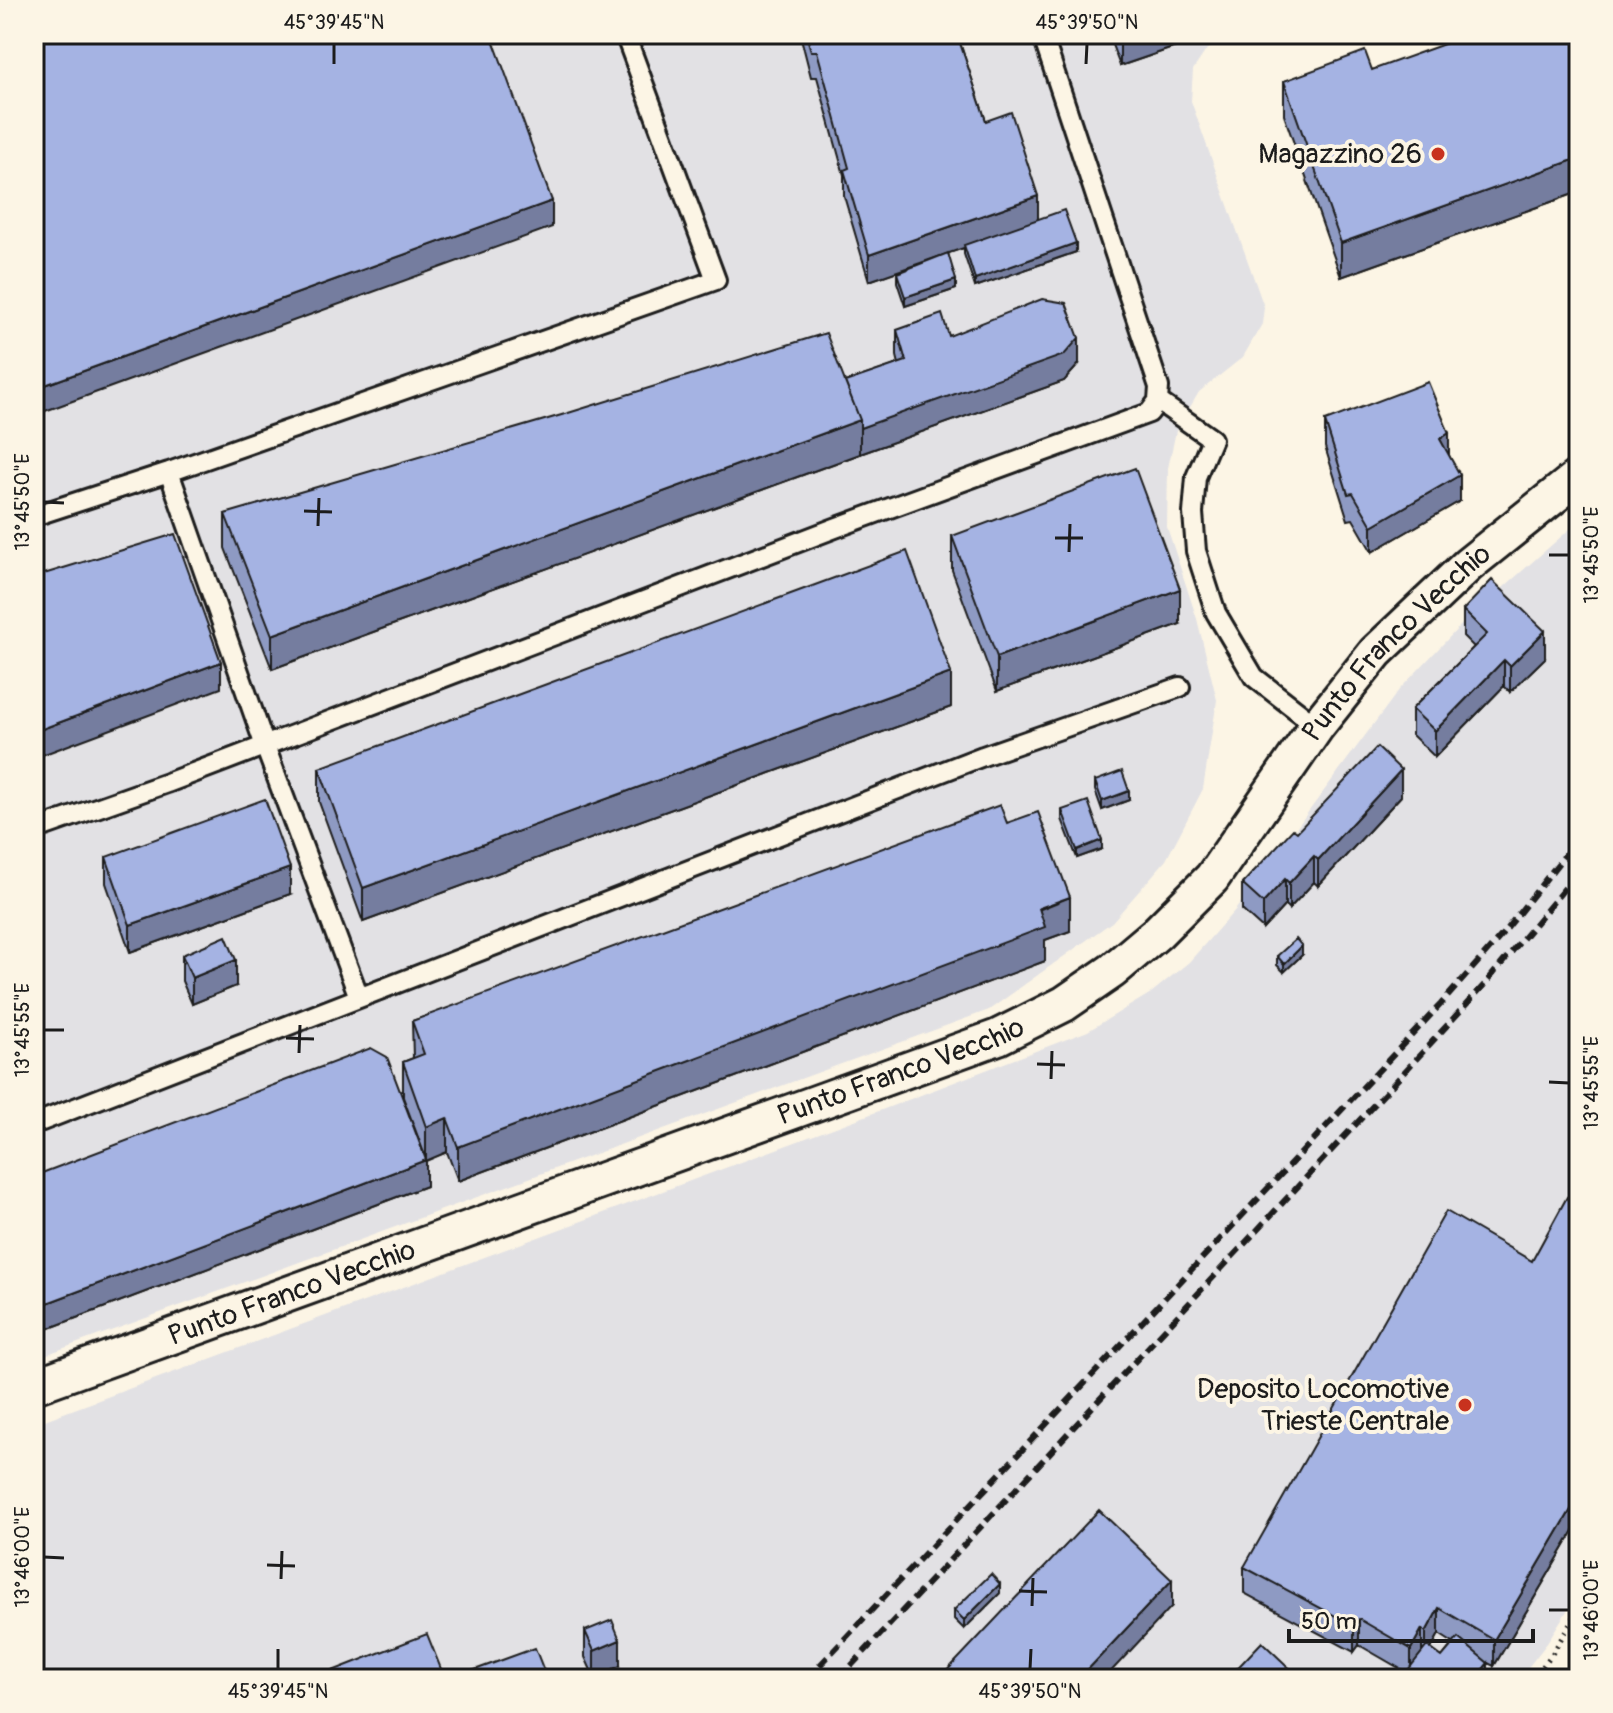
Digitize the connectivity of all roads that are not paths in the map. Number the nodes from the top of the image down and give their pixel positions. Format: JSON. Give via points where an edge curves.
{"nodes":[{"id":1,"x":625,"y":34,"type":"edge"},
{"id":2,"x":1042,"y":34,"type":"edge"},
{"id":3,"x":1158,"y":401,"type":"junction"},
{"id":4,"x":169,"y":472,"type":"junction"},
{"id":5,"x":1579,"y":476,"type":"edge"},
{"id":6,"x":34,"y":516,"type":"edge"},
{"id":7,"x":1180,"y":687,"type":"dead end"},
{"id":8,"x":1317,"y":726,"type":"junction"},
{"id":9,"x":265,"y":746,"type":"junction"},
{"id":10,"x":34,"y":830,"type":"edge"},
{"id":11,"x":359,"y":997,"type":"junction"},
{"id":12,"x":34,"y":1124,"type":"edge"},
{"id":13,"x":34,"y":1386,"type":"edge"}],
"edges":[{"from":1,"to":4,"type":"lane","via":[[716,280]]},
{"from":2,"to":3,"type":"lane","via":[[1159,387]]},
{"from":3,"to":8,"type":"lane","via":[[1212,439],[1196,477],[1193,513],[1196,551],[1216,613],[1254,677]]},
{"from":3,"to":9,"type":"lane","via":[[1149,413]]},
{"from":4,"to":6,"type":"lane"},
{"from":4,"to":9,"type":"lane"},
{"from":5,"to":8,"type":"street","name":"Punto Franco Vecchio","via":[[1468,565],[1376,652]]},
{"from":7,"to":11,"type":"lane","via":[[983,756]]},
{"from":8,"to":13,"type":"street","name":"Punto Franco Vecchio","via":[[1212,878],[1112,971],[1051,1011],[998,1037]]},
{"from":9,"to":10,"type":"lane"},
{"from":9,"to":11,"type":"lane"},
{"from":11,"to":12,"type":"lane"}]}
